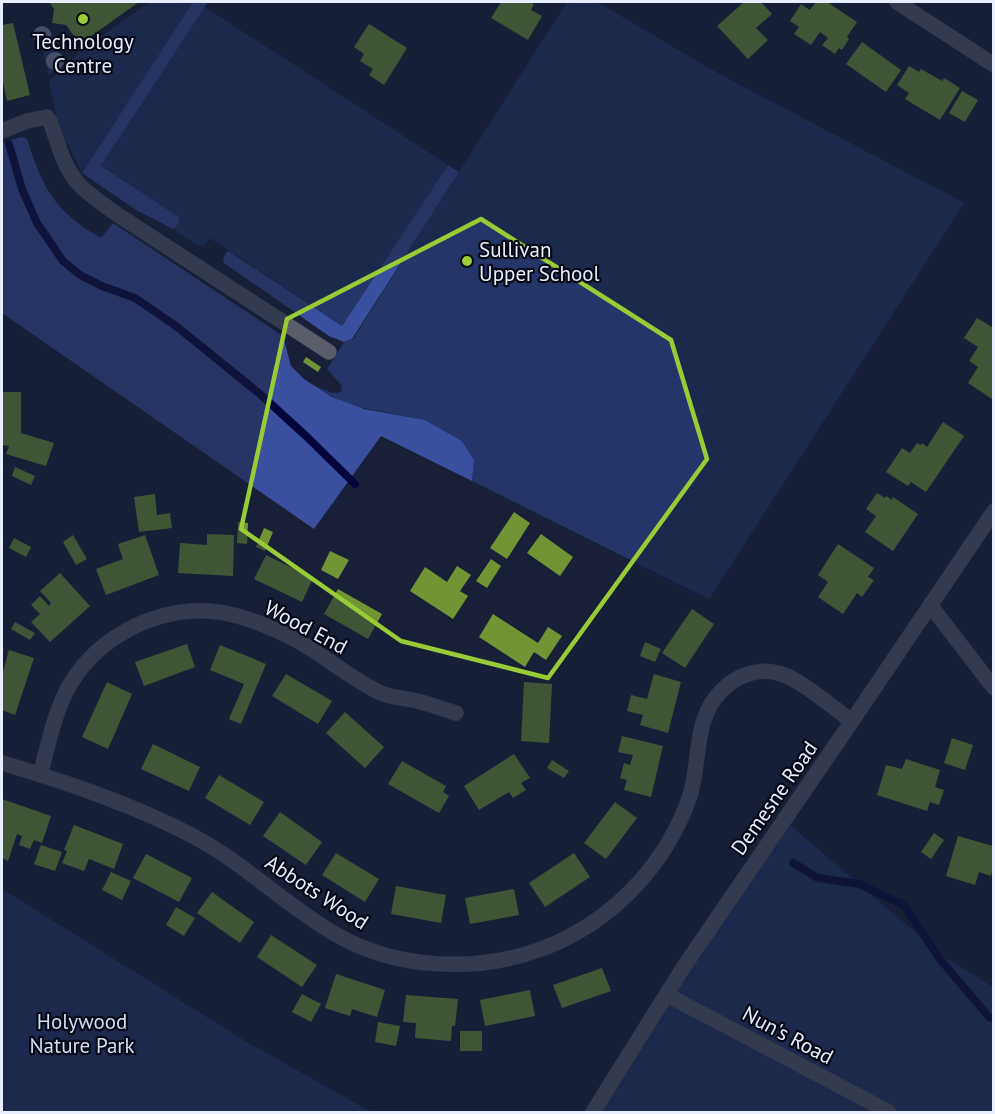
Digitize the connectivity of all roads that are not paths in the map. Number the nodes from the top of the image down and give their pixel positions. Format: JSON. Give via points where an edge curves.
{"nodes":[{"id":1,"x":897,"y":2,"type":"edge"},
{"id":2,"x":993,"y":65,"type":"edge"},
{"id":3,"x":2,"y":130,"type":"edge"},
{"id":4,"x":329,"y":352,"type":"dead end"},
{"id":5,"x":993,"y":511,"type":"edge"},
{"id":6,"x":930,"y":605,"type":"junction"},
{"id":7,"x":993,"y":688,"type":"edge"},
{"id":8,"x":456,"y":713,"type":"dead end"},
{"id":9,"x":852,"y":722,"type":"junction"},
{"id":10,"x":2,"y":763,"type":"edge"},
{"id":11,"x":40,"y":774,"type":"junction"},
{"id":12,"x":667,"y":995,"type":"junction"},
{"id":13,"x":593,"y":1113,"type":"edge"},
{"id":14,"x":889,"y":1113,"type":"edge"}],
"edges":[{"from":1,"to":2,"type":"street"},
{"from":3,"to":4,"type":"street","via":[[47,117],[67,168],[92,195]]},
{"from":5,"to":6,"type":"street","name":"Demesne Road"},
{"from":6,"to":7,"type":"street"},
{"from":6,"to":9,"type":"street","name":"Demesne Road"},
{"from":8,"to":11,"type":"street","name":"Wood End","via":[[383,694],[296,640],[244,618],[209,611],[179,614],[140,623],[122,632],[84,664],[59,708]]},
{"from":9,"to":11,"type":"street","name":"Abbots Wood","via":[[790,677],[777,673],[750,674],[726,685],[709,705],[702,725],[696,780],[687,806],[671,839],[645,876],[605,914],[570,936],[519,956],[465,964],[410,961],[356,945],[334,934],[196,837],[137,808]]},
{"from":9,"to":12,"type":"street","name":"Demesne Road"},
{"from":10,"to":11,"type":"street","name":"Abbots Wood"},
{"from":12,"to":13,"type":"street","name":"Demesne Road"},
{"from":12,"to":14,"type":"street","name":"Nun's Road"}]}
